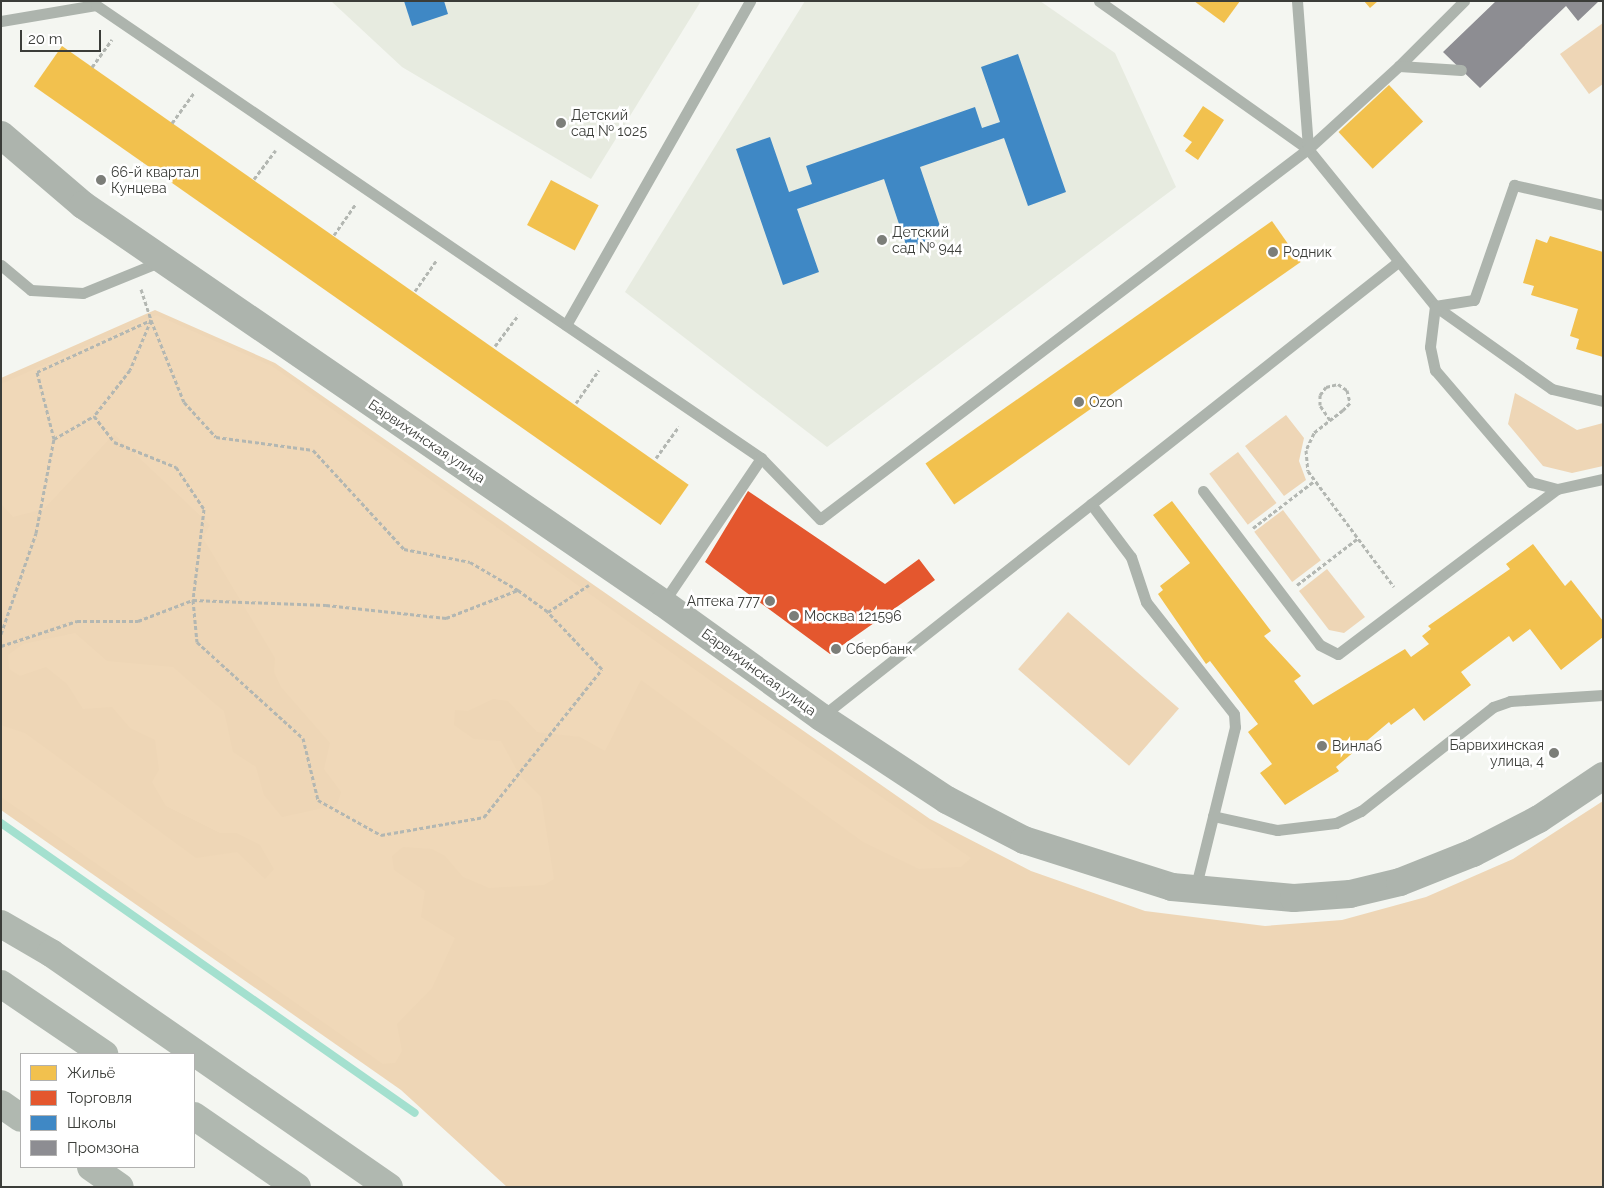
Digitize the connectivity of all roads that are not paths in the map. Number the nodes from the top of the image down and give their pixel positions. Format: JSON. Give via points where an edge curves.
{"nodes":[{"id":1,"x":750,"y":1,"type":"edge"},
{"id":2,"x":1099,"y":1,"type":"edge"},
{"id":3,"x":1297,"y":1,"type":"edge"},
{"id":4,"x":1464,"y":1,"type":"edge"},
{"id":5,"x":97,"y":3,"type":"edge"},
{"id":6,"x":1,"y":21,"type":"edge"},
{"id":7,"x":1400,"y":66,"type":"junction"},
{"id":8,"x":1462,"y":70,"type":"dead end"},
{"id":9,"x":1,"y":135,"type":"edge"},
{"id":10,"x":1308,"y":149,"type":"junction"},
{"id":11,"x":1603,"y":205,"type":"edge"},
{"id":12,"x":163,"y":261,"type":"junction"},
{"id":13,"x":1398,"y":262,"type":"junction"},
{"id":14,"x":1,"y":266,"type":"edge"},
{"id":15,"x":1436,"y":306,"type":"junction"},
{"id":16,"x":566,"y":325,"type":"junction"},
{"id":17,"x":1603,"y":400,"type":"edge"},
{"id":18,"x":761,"y":458,"type":"junction"},
{"id":19,"x":1603,"y":479,"type":"edge"},
{"id":20,"x":1557,"y":489,"type":"junction"},
{"id":21,"x":1203,"y":491,"type":"dead end"},
{"id":22,"x":1090,"y":504,"type":"junction"},
{"id":23,"x":663,"y":603,"type":"junction"},
{"id":24,"x":1603,"y":695,"type":"edge"},
{"id":25,"x":821,"y":717,"type":"junction"},
{"id":26,"x":1603,"y":776,"type":"edge"},
{"id":27,"x":1213,"y":816,"type":"junction"},
{"id":28,"x":1195,"y":890,"type":"junction"},
{"id":29,"x":1,"y":924,"type":"edge"},
{"id":30,"x":1,"y":984,"type":"edge"},
{"id":31,"x":103,"y":1053,"type":"edge"},
{"id":32,"x":1,"y":1104,"type":"edge"},
{"id":33,"x":20,"y":1117,"type":"edge"},
{"id":34,"x":195,"y":1117,"type":"edge"},
{"id":35,"x":92,"y":1168,"type":"edge"},
{"id":36,"x":120,"y":1187,"type":"edge"},
{"id":37,"x":297,"y":1187,"type":"edge"},
{"id":38,"x":389,"y":1187,"type":"edge"}],
"edges":[{"from":1,"to":16,"type":"lane"},
{"from":2,"to":10,"type":"lane"},
{"from":3,"to":10,"type":"lane"},
{"from":4,"to":7,"type":"lane"},
{"from":5,"to":6,"type":"lane"},
{"from":5,"to":16,"type":"lane"},
{"from":7,"to":8,"type":"lane"},
{"from":7,"to":10,"type":"lane"},
{"from":9,"to":12,"type":"street","name":"Барвихинская улица","via":[[83,205]]},
{"from":10,"to":13,"type":"lane"},
{"from":10,"to":18,"type":"lane","via":[[820,519]]},
{"from":11,"to":15,"type":"lane","via":[[1514,185],[1474,300]]},
{"from":12,"to":14,"type":"lane","via":[[82,293],[31,290]]},
{"from":12,"to":23,"type":"street","name":"Барвихинская улица"},
{"from":13,"to":15,"type":"lane"},
{"from":13,"to":22,"type":"lane"},
{"from":15,"to":17,"type":"lane","via":[[1552,389]]},
{"from":15,"to":20,"type":"lane","via":[[1430,347],[1443,383],[1531,482]]},
{"from":16,"to":18,"type":"lane"},
{"from":18,"to":23,"type":"lane"},
{"from":19,"to":20,"type":"lane"},
{"from":20,"to":21,"type":"lane","via":[[1338,654],[1325,650]]},
{"from":22,"to":25,"type":"lane"},
{"from":22,"to":27,"type":"lane","via":[[1131,557],[1146,602],[1234,714],[1235,727]]},
{"from":23,"to":25,"type":"street","name":"Барвихинская улица"},
{"from":24,"to":27,"type":"lane","via":[[1510,701],[1493,707],[1361,811],[1336,823],[1277,830]]},
{"from":25,"to":28,"type":"street","name":"Барвихинская улица","via":[[947,800],[1024,840],[1093,865]]},
{"from":26,"to":28,"type":"street","name":"Барвихинская улица","via":[[1539,819],[1482,849],[1400,882],[1350,894],[1294,898]]},
{"from":27,"to":28,"type":"lane"},
{"from":29,"to":38,"type":"highway","via":[[51,953]]},
{"from":30,"to":31,"type":"highway"},
{"from":32,"to":33,"type":"highway"},
{"from":34,"to":37,"type":"highway"},
{"from":35,"to":36,"type":"highway"}]}
